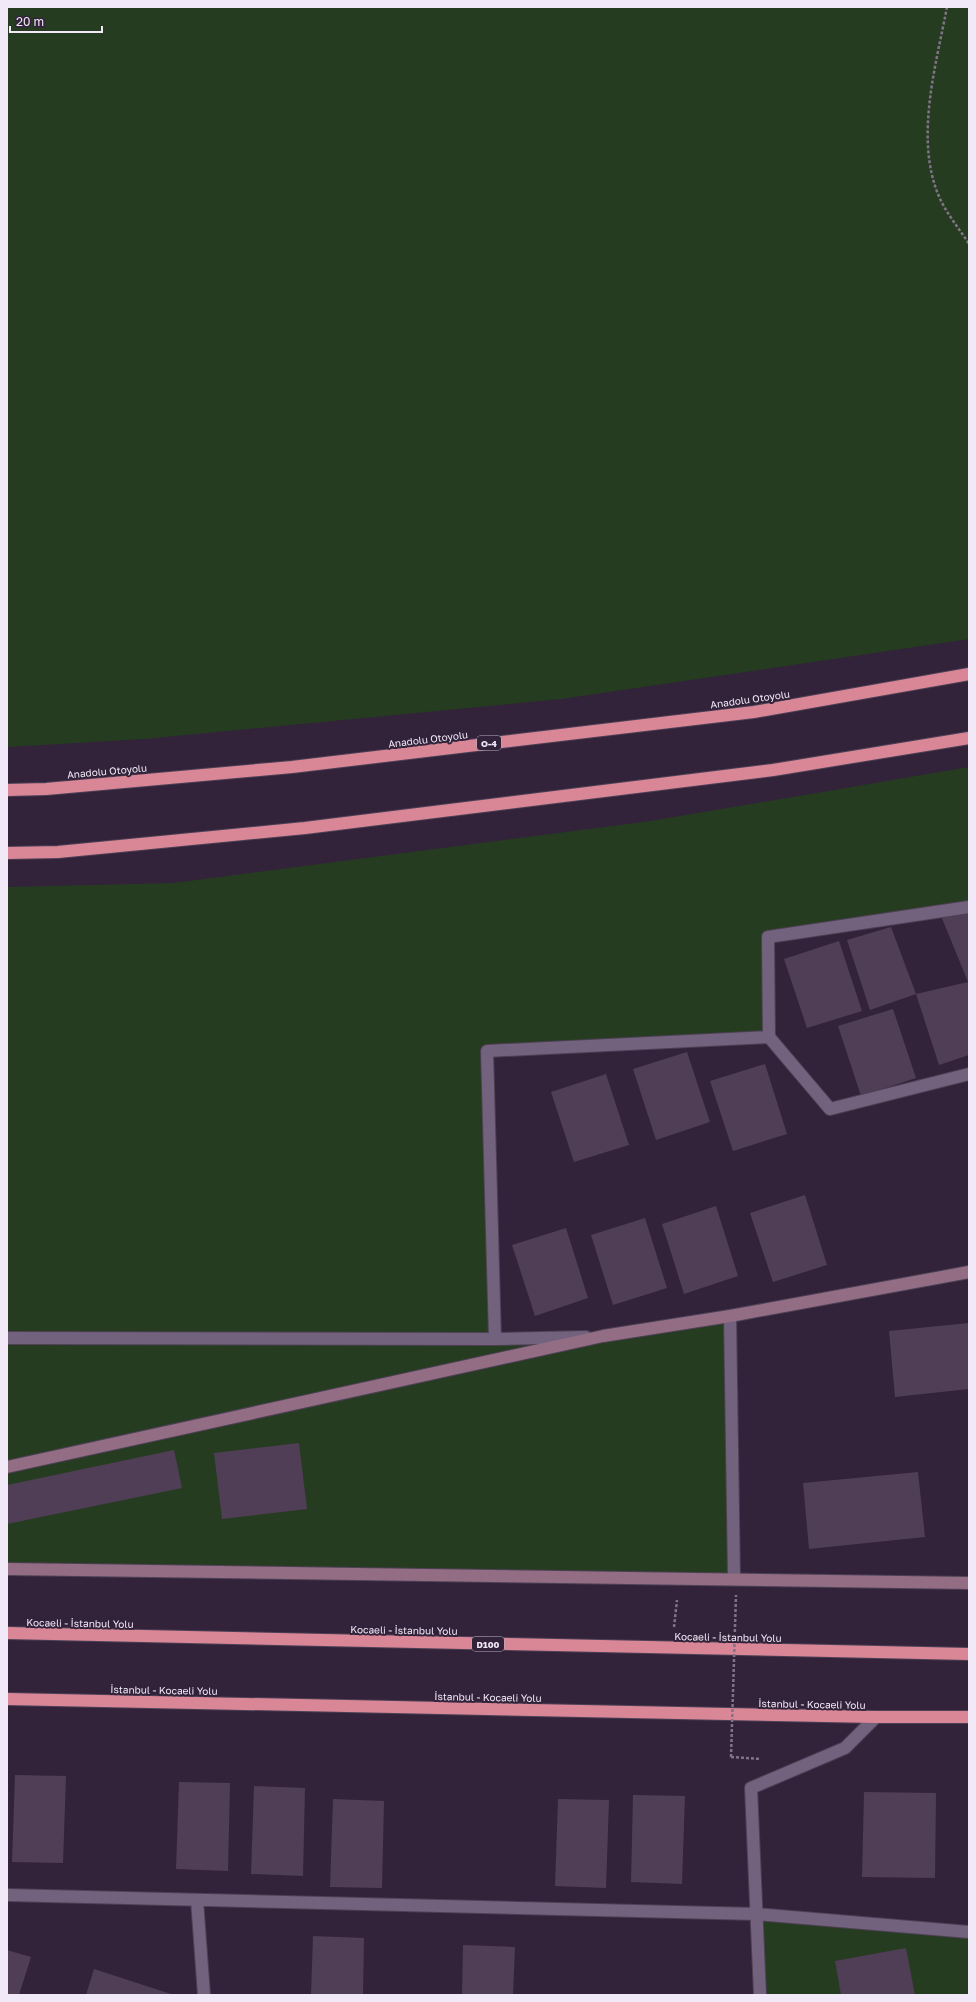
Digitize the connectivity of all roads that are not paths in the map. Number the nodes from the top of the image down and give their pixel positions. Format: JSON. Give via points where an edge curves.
{"nodes":[{"id":1,"x":969,"y":674,"type":"edge"},
{"id":2,"x":969,"y":738,"type":"edge"},
{"id":3,"x":7,"y":790,"type":"edge"},
{"id":4,"x":7,"y":853,"type":"edge"},
{"id":5,"x":969,"y":906,"type":"edge"},
{"id":6,"x":769,"y":1037,"type":"junction"},
{"id":7,"x":969,"y":1074,"type":"edge"},
{"id":8,"x":969,"y":1272,"type":"edge"},
{"id":9,"x":730,"y":1316,"type":"junction"},
{"id":10,"x":603,"y":1336,"type":"junction"},
{"id":11,"x":7,"y":1338,"type":"edge"},
{"id":12,"x":495,"y":1339,"type":"junction"},
{"id":13,"x":7,"y":1467,"type":"edge"},
{"id":14,"x":7,"y":1569,"type":"edge"},
{"id":15,"x":734,"y":1578,"type":"junction"},
{"id":16,"x":969,"y":1582,"type":"edge"},
{"id":17,"x":7,"y":1633,"type":"edge"},
{"id":18,"x":969,"y":1654,"type":"edge"},
{"id":19,"x":7,"y":1699,"type":"edge"},
{"id":20,"x":876,"y":1717,"type":"junction"},
{"id":21,"x":969,"y":1717,"type":"edge"},
{"id":22,"x":7,"y":1895,"type":"edge"},
{"id":23,"x":197,"y":1900,"type":"junction"},
{"id":24,"x":756,"y":1914,"type":"junction"},
{"id":25,"x":969,"y":1932,"type":"edge"},
{"id":26,"x":204,"y":1995,"type":"edge"},
{"id":27,"x":760,"y":1995,"type":"edge"}],
"edges":[{"from":1,"to":3,"type":"highway","name":"Anadolu Otoyolu","number":"O-4","via":[[738,714],[292,767],[46,789]]},
{"from":2,"to":4,"type":"highway","via":[[773,770],[313,827],[58,852]]},
{"from":5,"to":6,"type":"street","via":[[768,937]]},
{"from":6,"to":7,"type":"street","via":[[830,1110]]},
{"from":6,"to":12,"type":"street","via":[[487,1051]]},
{"from":8,"to":9,"type":"main road"},
{"from":9,"to":10,"type":"main road"},
{"from":9,"to":15,"type":"street"},
{"from":10,"to":12,"type":"street"},
{"from":10,"to":13,"type":"main road"},
{"from":11,"to":12,"type":"street"},
{"from":14,"to":15,"type":"main road"},
{"from":15,"to":16,"type":"main road"},
{"from":17,"to":18,"type":"highway","name":"Kocaeli - İstanbul Yolu","number":"D100"},
{"from":19,"to":20,"type":"highway","name":"İstanbul - Kocaeli Yolu"},
{"from":20,"to":21,"type":"highway","name":"İstanbul - Kocaeli Yolu"},
{"from":20,"to":24,"type":"street","via":[[845,1748],[751,1788]]},
{"from":22,"to":23,"type":"street"},
{"from":23,"to":24,"type":"street"},
{"from":23,"to":26,"type":"street"},
{"from":24,"to":25,"type":"street"},
{"from":24,"to":27,"type":"street"}]}
